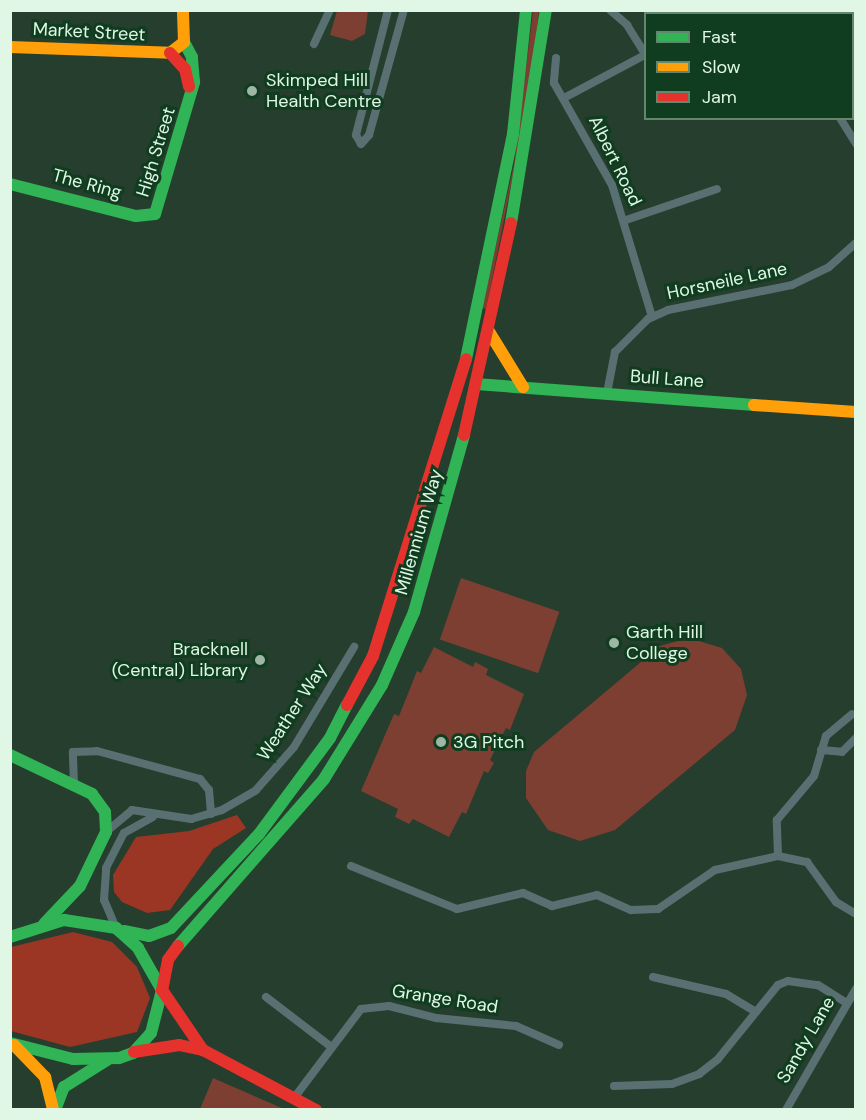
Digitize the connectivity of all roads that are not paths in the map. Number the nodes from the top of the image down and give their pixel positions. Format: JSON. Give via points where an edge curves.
{"nodes":[{"id":1,"x":183,"y":10,"type":"edge"},
{"id":2,"x":388,"y":10,"type":"edge"},
{"id":3,"x":405,"y":10,"type":"edge"},
{"id":4,"x":526,"y":10,"type":"edge"},
{"id":5,"x":546,"y":10,"type":"edge"},
{"id":6,"x":610,"y":10,"type":"edge"},
{"id":7,"x":326,"y":12,"type":"edge"},
{"id":8,"x":184,"y":42,"type":"junction"},
{"id":9,"x":314,"y":44,"type":"dead end"},
{"id":10,"x":10,"y":47,"type":"edge"},
{"id":11,"x":168,"y":53,"type":"junction"},
{"id":12,"x":644,"y":53,"type":"edge"},
{"id":13,"x":644,"y":56,"type":"edge"},
{"id":14,"x":556,"y":58,"type":"dead end"},
{"id":15,"x":371,"y":72,"type":"junction"},
{"id":16,"x":382,"y":87,"type":"junction"},
{"id":17,"x":564,"y":98,"type":"junction"},
{"id":18,"x":190,"y":101,"type":"junction"},
{"id":19,"x":841,"y":120,"type":"edge"},
{"id":20,"x":855,"y":144,"type":"edge"},
{"id":21,"x":10,"y":184,"type":"edge"},
{"id":22,"x":717,"y":189,"type":"dead end"},
{"id":23,"x":155,"y":214,"type":"joint"},
{"id":24,"x":626,"y":220,"type":"junction"},
{"id":25,"x":855,"y":243,"type":"edge"},
{"id":26,"x":652,"y":317,"type":"junction"},
{"id":27,"x":488,"y":330,"type":"junction"},
{"id":28,"x":476,"y":384,"type":"junction"},
{"id":29,"x":523,"y":387,"type":"junction"},
{"id":30,"x":607,"y":393,"type":"junction"},
{"id":31,"x":855,"y":412,"type":"edge"},
{"id":32,"x":354,"y":647,"type":"dead end"},
{"id":33,"x":852,"y":714,"type":"dead end"},
{"id":34,"x":855,"y":738,"type":"edge"},
{"id":35,"x":821,"y":750,"type":"junction"},
{"id":36,"x":10,"y":755,"type":"edge"},
{"id":37,"x":74,"y":785,"type":"junction"},
{"id":38,"x":211,"y":814,"type":"junction"},
{"id":39,"x":153,"y":817,"type":"junction"},
{"id":40,"x":106,"y":832,"type":"junction"},
{"id":41,"x":778,"y":856,"type":"junction"},
{"id":42,"x":351,"y":866,"type":"dead end"},
{"id":43,"x":855,"y":914,"type":"edge"},
{"id":44,"x":44,"y":924,"type":"junction"},
{"id":45,"x":10,"y":925,"type":"edge"},
{"id":46,"x":28,"y":928,"type":"junction"},
{"id":47,"x":120,"y":930,"type":"junction"},
{"id":48,"x":10,"y":937,"type":"edge"},
{"id":49,"x":653,"y":977,"type":"dead end"},
{"id":50,"x":855,"y":989,"type":"edge"},
{"id":51,"x":162,"y":990,"type":"junction"},
{"id":52,"x":266,"y":998,"type":"dead end"},
{"id":53,"x":847,"y":1003,"type":"junction"},
{"id":54,"x":756,"y":1012,"type":"junction"},
{"id":55,"x":12,"y":1044,"type":"edge"},
{"id":56,"x":560,"y":1045,"type":"dead end"},
{"id":57,"x":330,"y":1046,"type":"junction"},
{"id":58,"x":203,"y":1050,"type":"junction"},
{"id":59,"x":132,"y":1053,"type":"junction"},
{"id":60,"x":107,"y":1060,"type":"junction"},
{"id":61,"x":614,"y":1086,"type":"dead end"},
{"id":62,"x":294,"y":1098,"type":"junction"},
{"id":63,"x":54,"y":1110,"type":"edge"},
{"id":64,"x":316,"y":1110,"type":"edge"},
{"id":65,"x":786,"y":1110,"type":"edge"}],
"edges":[{"from":1,"to":8,"type":"main road","name":"High Street"},
{"from":2,"to":15,"type":"street"},
{"from":3,"to":16,"type":"street"},
{"from":4,"to":47,"type":"main road","name":"Millennium Way","via":[[508,162],[462,376],[373,656],[330,738],[259,834],[171,928],[148,936]]},
{"from":5,"to":27,"type":"main road","name":"Millennium Way","via":[[522,174]]},
{"from":6,"to":12,"type":"street","via":[[627,25]]},
{"from":7,"to":9,"type":"street"},
{"from":8,"to":11,"type":"main road"},
{"from":8,"to":18,"type":"main road","name":"High Street","via":[[195,67]]},
{"from":10,"to":11,"type":"main road","name":"Market Street"},
{"from":11,"to":18,"type":"main road","name":"High Street","via":[[185,69]]},
{"from":13,"to":17,"type":"street"},
{"from":14,"to":17,"type":"street","name":"Albert Road","via":[[554,82]]},
{"from":15,"to":16,"type":"street"},
{"from":15,"to":16,"type":"street","via":[[356,135],[361,144],[369,135]]},
{"from":17,"to":24,"type":"street","name":"Albert Road"},
{"from":18,"to":23,"type":"main road","name":"High Street"},
{"from":19,"to":20,"type":"street"},
{"from":21,"to":23,"type":"main road","name":"The Ring","via":[[136,216]]},
{"from":22,"to":24,"type":"street"},
{"from":24,"to":26,"type":"street","name":"Albert Road"},
{"from":25,"to":26,"type":"street","name":"Horsneile Lane","via":[[829,267],[792,285]]},
{"from":26,"to":30,"type":"street","name":"Horsneile Lane","via":[[618,347],[608,370]]},
{"from":27,"to":28,"type":"main road","name":"Millennium Way"},
{"from":27,"to":29,"type":"main road","via":[[515,366]]},
{"from":28,"to":29,"type":"main road","name":"Bull Lane"},
{"from":28,"to":51,"type":"main road","name":"Millennium Way","via":[[430,568],[381,685],[306,803],[178,942],[168,960]]},
{"from":29,"to":30,"type":"main road","name":"Bull Lane"},
{"from":30,"to":31,"type":"main road","name":"Bull Lane"},
{"from":32,"to":38,"type":"street","name":"Weather Way","via":[[278,768],[250,794]]},
{"from":33,"to":35,"type":"street","via":[[826,736]]},
{"from":34,"to":35,"type":"street","via":[[842,752]]},
{"from":35,"to":41,"type":"street","via":[[814,776],[777,820]]},
{"from":36,"to":37,"type":"main road"},
{"from":37,"to":38,"type":"street","via":[[73,752],[97,751],[200,778],[209,790]]},
{"from":37,"to":40,"type":"main road","via":[[92,794],[103,807]]},
{"from":38,"to":39,"type":"street","name":"Weather Way","via":[[182,820]]},
{"from":39,"to":40,"type":"street","name":"Weather Way","via":[[132,810]]},
{"from":39,"to":47,"type":"street","via":[[124,833],[106,868],[104,900]]},
{"from":40,"to":44,"type":"main road","name":"Weather Way","via":[[73,896]]},
{"from":41,"to":42,"type":"street","via":[[715,870],[658,909],[631,910],[597,895],[552,906],[524,892],[457,909]]},
{"from":41,"to":43,"type":"street","via":[[807,862],[836,902]]},
{"from":44,"to":46,"type":"main road","name":"Millennium Way"},
{"from":44,"to":47,"type":"main road","name":"Millennium Way","via":[[80,920]]},
{"from":45,"to":46,"type":"main road"},
{"from":46,"to":48,"type":"main road"},
{"from":47,"to":51,"type":"main road"},
{"from":49,"to":54,"type":"street","via":[[726,994]]},
{"from":50,"to":53,"type":"street","name":"Sandy Lane"},
{"from":51,"to":58,"type":"main road"},
{"from":51,"to":59,"type":"main road","name":"Millennium Way","via":[[157,1022]]},
{"from":52,"to":57,"type":"street"},
{"from":53,"to":54,"type":"street","via":[[818,985],[796,979],[778,985]]},
{"from":53,"to":65,"type":"street","name":"Sandy Lane"},
{"from":54,"to":61,"type":"street","via":[[718,1059],[699,1074],[672,1084]]},
{"from":55,"to":60,"type":"main road","via":[[49,1056]]},
{"from":55,"to":63,"type":"main road","via":[[45,1077]]},
{"from":56,"to":57,"type":"street","name":"Grange Road","via":[[516,1026],[436,1018],[389,1006],[361,1009]]},
{"from":57,"to":62,"type":"street","name":"Grange Road"},
{"from":58,"to":59,"type":"main road","via":[[179,1045]]},
{"from":58,"to":62,"type":"main road"},
{"from":59,"to":60,"type":"main road"},
{"from":60,"to":63,"type":"main road","via":[[64,1087]]},
{"from":62,"to":64,"type":"main road"}]}
